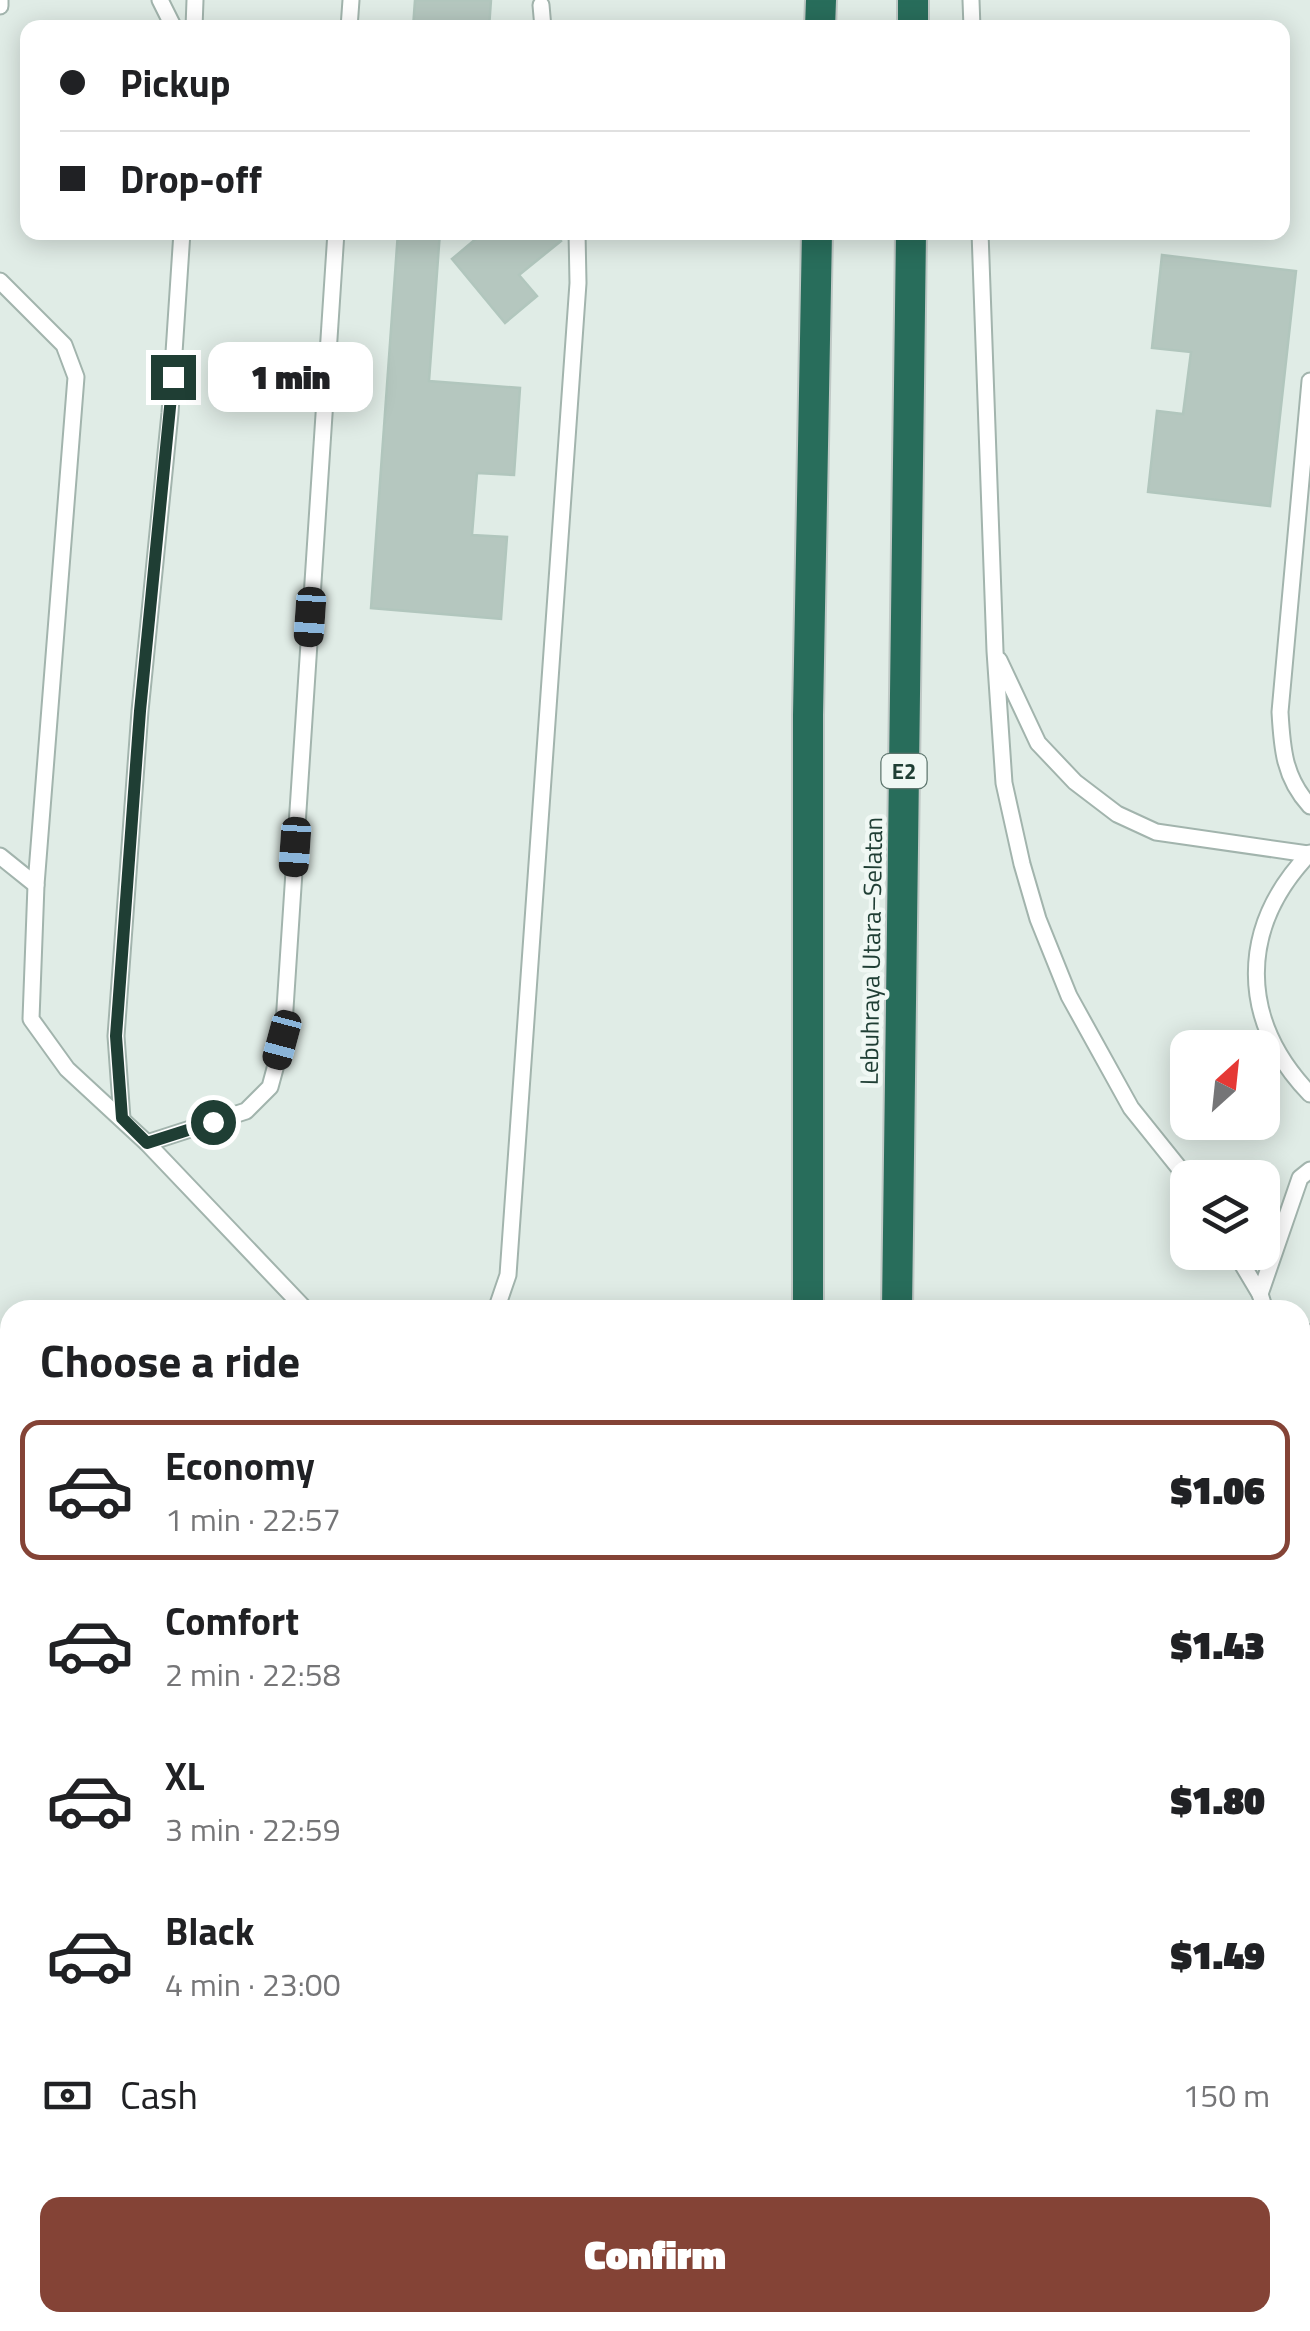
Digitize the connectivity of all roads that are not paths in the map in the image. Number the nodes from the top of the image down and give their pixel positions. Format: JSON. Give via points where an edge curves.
{"nodes":[{"id":1,"x":541,"y":5,"type":"dead end"},
{"id":2,"x":542,"y":20,"type":"edge"},
{"id":3,"x":181,"y":240,"type":"edge"},
{"id":4,"x":335,"y":240,"type":"edge"},
{"id":5,"x":577,"y":240,"type":"edge"},
{"id":6,"x":817,"y":240,"type":"edge"},
{"id":7,"x":910,"y":240,"type":"edge"},
{"id":8,"x":980,"y":240,"type":"edge"},
{"id":9,"x":0,"y":281,"type":"edge"},
{"id":10,"x":1310,"y":381,"type":"edge"},
{"id":11,"x":995,"y":652,"type":"junction"},
{"id":12,"x":1310,"y":806,"type":"edge"},
{"id":13,"x":1309,"y":854,"type":"edge"},
{"id":14,"x":0,"y":856,"type":"edge"},
{"id":15,"x":36,"y":884,"type":"junction"},
{"id":16,"x":1310,"y":1094,"type":"edge"},
{"id":17,"x":122,"y":1118,"type":"junction"},
{"id":18,"x":147,"y":1143,"type":"junction"},
{"id":19,"x":1173,"y":1160,"type":"edge"},
{"id":20,"x":1310,"y":1170,"type":"edge"},
{"id":21,"x":1245,"y":1270,"type":"edge"},
{"id":22,"x":296,"y":1300,"type":"edge"},
{"id":23,"x":499,"y":1300,"type":"edge"},
{"id":24,"x":808,"y":1300,"type":"edge"},
{"id":25,"x":897,"y":1300,"type":"edge"},
{"id":26,"x":1261,"y":1300,"type":"edge"},
{"id":27,"x":1263,"y":1300,"type":"edge"}],
"edges":[{"from":1,"to":2,"type":"lane"},
{"from":3,"to":17,"type":"lane","via":[[116,1036]]},
{"from":4,"to":18,"type":"lane","via":[[282,1040],[270,1086],[246,1111]]},
{"from":5,"to":23,"type":"lane","via":[[508,1275]]},
{"from":6,"to":24,"type":"highway"},
{"from":7,"to":25,"type":"highway","name":"Lebuhraya Utara–Selatan","number":"E2"},
{"from":8,"to":11,"type":"lane"},
{"from":9,"to":15,"type":"lane","via":[[64,345],[76,377]]},
{"from":10,"to":12,"type":"lane","via":[[1280,712],[1286,764]]},
{"from":11,"to":13,"type":"lane","via":[[1038,743],[1118,814],[1156,832]]},
{"from":11,"to":19,"type":"lane","via":[[1004,783],[1038,918],[1069,996],[1131,1108]]},
{"from":13,"to":16,"type":"lane","via":[[1283,887],[1260,936],[1255,988],[1270,1041]]},
{"from":14,"to":15,"type":"lane"},
{"from":15,"to":17,"type":"lane","via":[[31,1019],[68,1068]]},
{"from":17,"to":18,"type":"lane"},
{"from":18,"to":22,"type":"lane"},
{"from":20,"to":27,"type":"lane","via":[[1300,1178]]},
{"from":21,"to":26,"type":"lane"}]}
